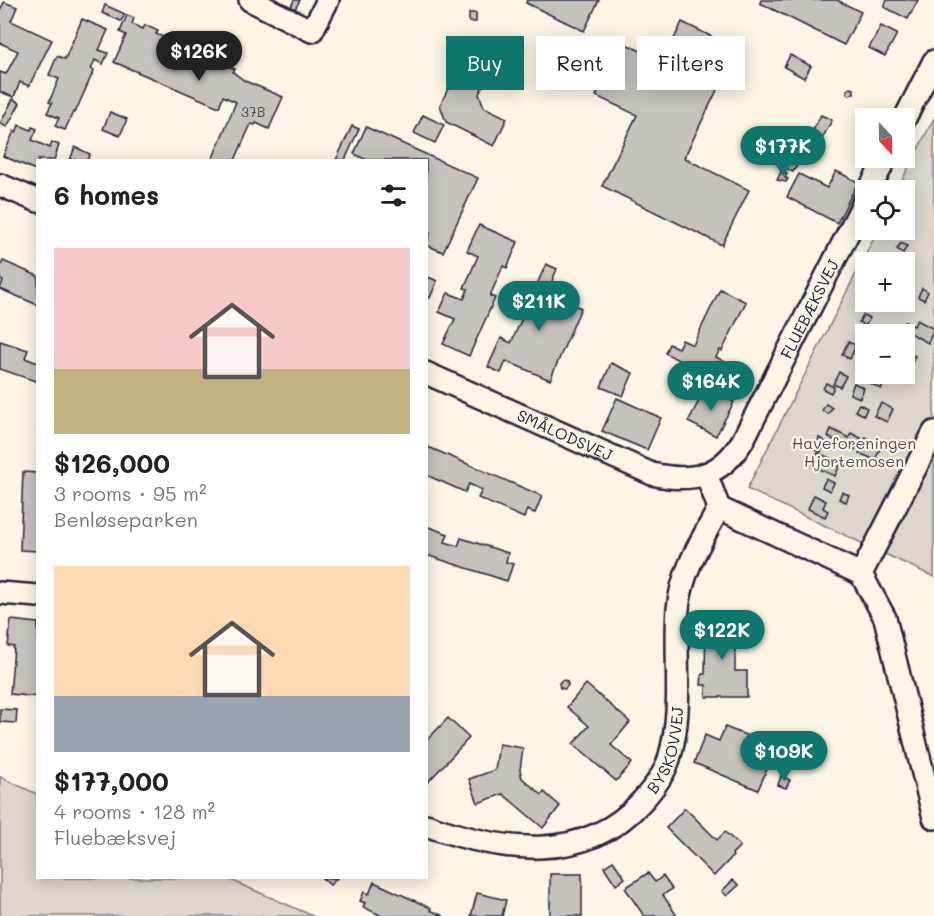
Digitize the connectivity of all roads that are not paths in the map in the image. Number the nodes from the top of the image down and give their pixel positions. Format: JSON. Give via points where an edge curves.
{"nodes":[{"id":1,"x":250,"y":0,"type":"edge"},
{"id":2,"x":328,"y":0,"type":"edge"},
{"id":3,"x":934,"y":62,"type":"edge"},
{"id":4,"x":910,"y":108,"type":"edge"},
{"id":5,"x":0,"y":184,"type":"edge"},
{"id":6,"x":36,"y":200,"type":"edge"},
{"id":7,"x":855,"y":220,"type":"edge"},
{"id":8,"x":428,"y":374,"type":"edge"},
{"id":9,"x":934,"y":432,"type":"edge"},
{"id":10,"x":706,"y":474,"type":"junction"},
{"id":11,"x":718,"y":508,"type":"junction"},
{"id":12,"x":861,"y":574,"type":"junction"},
{"id":13,"x":0,"y":593,"type":"edge"},
{"id":14,"x":36,"y":596,"type":"edge"},
{"id":15,"x":934,"y":818,"type":"edge"},
{"id":16,"x":428,"y":826,"type":"edge"}],
"edges":[{"from":1,"to":2,"type":"street","via":[[312,31]]},
{"from":3,"to":4,"type":"street"},
{"from":5,"to":6,"type":"street"},
{"from":7,"to":10,"type":"street","name":"FLUEBÆKSVEJ","via":[[734,456]]},
{"from":8,"to":10,"type":"street","name":"SMÅLODSVEJ","via":[[652,474],[688,479]]},
{"from":9,"to":12,"type":"street"},
{"from":10,"to":11,"type":"street"},
{"from":11,"to":12,"type":"street"},
{"from":11,"to":16,"type":"street","name":"BYSKOVVEJ","via":[[688,564],[678,608],[678,723],[669,761],[650,793],[628,817],[591,837],[560,846],[518,848],[463,838]]},
{"from":12,"to":15,"type":"street","via":[[885,618]]},
{"from":13,"to":14,"type":"street"}]}
